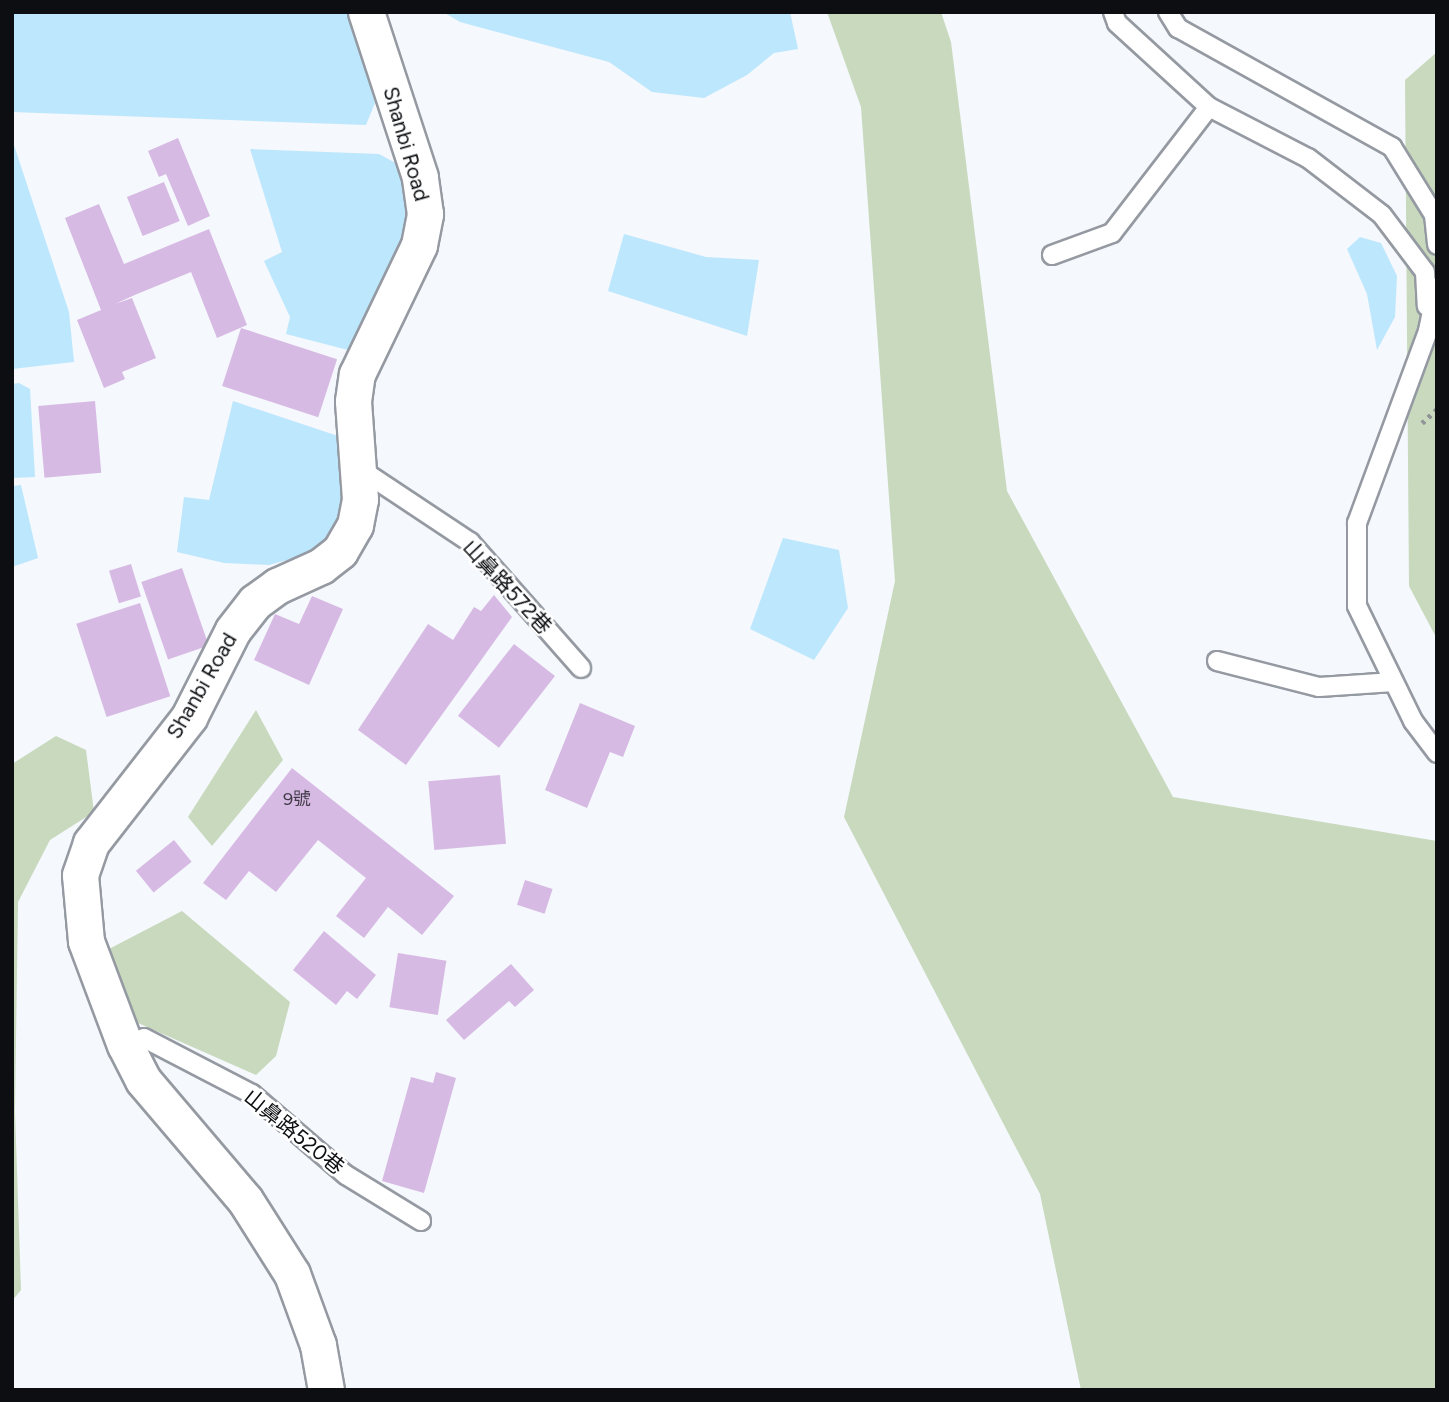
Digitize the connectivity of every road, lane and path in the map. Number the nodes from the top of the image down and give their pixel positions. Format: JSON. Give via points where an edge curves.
{"nodes":[{"id":1,"x":366,"y":12,"type":"edge"},
{"id":2,"x":1113,"y":12,"type":"edge"},
{"id":3,"x":1168,"y":12,"type":"edge"},
{"id":4,"x":1209,"y":107,"type":"junction"},
{"id":5,"x":1437,"y":245,"type":"edge"},
{"id":6,"x":1052,"y":256,"type":"dead end"},
{"id":7,"x":1437,"y":287,"type":"edge"},
{"id":8,"x":1428,"y":331,"type":"junction"},
{"id":9,"x":358,"y":467,"type":"junction"},
{"id":10,"x":1217,"y":661,"type":"dead end"},
{"id":11,"x":581,"y":668,"type":"dead end"},
{"id":12,"x":1394,"y":682,"type":"junction"},
{"id":13,"x":1437,"y":753,"type":"edge"},
{"id":14,"x":125,"y":1045,"type":"junction"},
{"id":15,"x":421,"y":1221,"type":"dead end"},
{"id":16,"x":326,"y":1390,"type":"edge"}],
"edges":[{"from":1,"to":9,"type":"street","name":"Shanbi Road","via":[[420,177],[425,214],[419,245],[357,374],[353,401]]},
{"from":2,"to":4,"type":"lane","via":[[1117,23]]},
{"from":3,"to":5,"type":"lane","via":[[1178,28],[1392,147],[1434,215]]},
{"from":4,"to":6,"type":"lane","via":[[1112,233]]},
{"from":4,"to":8,"type":"lane","via":[[1308,158],[1382,215],[1425,272]]},
{"from":7,"to":8,"type":"lane"},
{"from":8,"to":12,"type":"lane","via":[[1357,523],[1357,606]]},
{"from":9,"to":11,"type":"lane","name":"山鼻路572巷","via":[[470,542]]},
{"from":9,"to":14,"type":"street","name":"Shanbi Road","via":[[360,499],[355,526],[340,551],[255,602],[233,630],[190,717],[91,843],[80,875],[79,904],[86,941]]},
{"from":10,"to":12,"type":"lane","via":[[1319,687]]},
{"from":12,"to":13,"type":"lane","via":[[1413,721]]},
{"from":14,"to":15,"type":"lane","name":"山鼻路520巷","via":[[144,1038],[252,1094],[346,1175]]},
{"from":14,"to":16,"type":"street","name":"Shanbi Road","via":[[143,1080],[245,1200],[292,1275],[318,1345]]}]}
